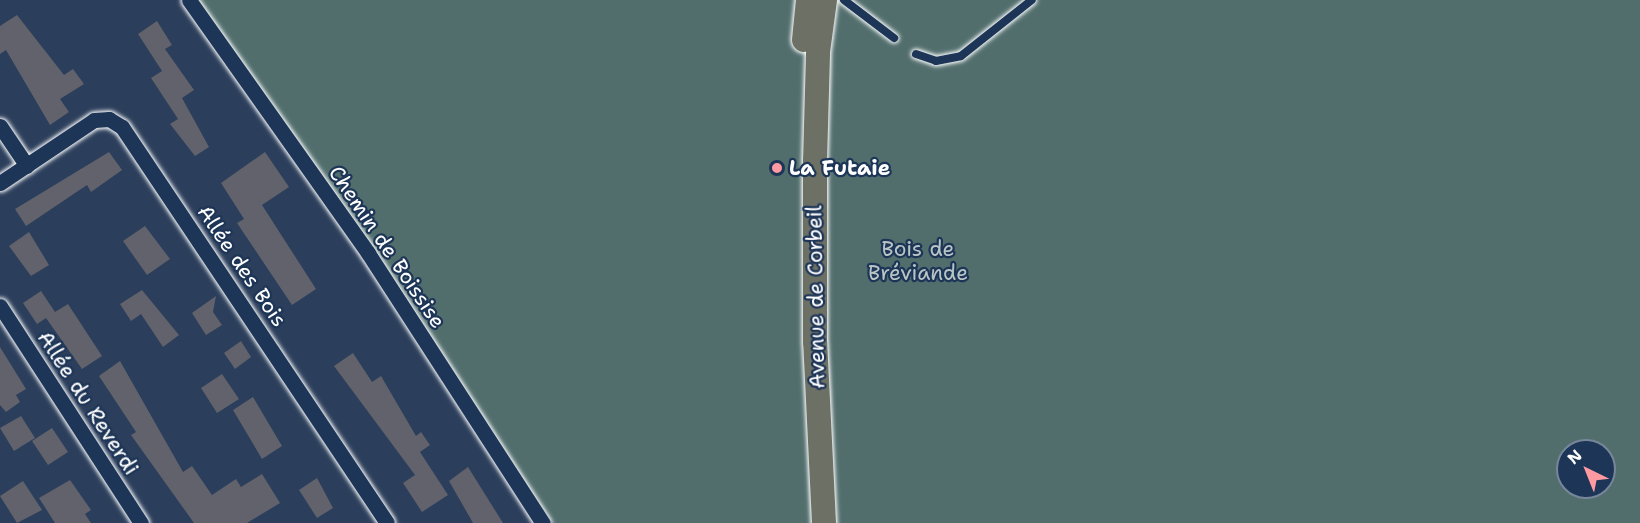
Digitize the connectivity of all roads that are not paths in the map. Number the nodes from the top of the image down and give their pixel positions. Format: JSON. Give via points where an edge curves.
{"nodes":[{"id":1,"x":189,"y":0,"type":"edge"},
{"id":2,"x":808,"y":0,"type":"edge"},
{"id":3,"x":825,"y":0,"type":"edge"},
{"id":4,"x":844,"y":0,"type":"edge"},
{"id":5,"x":1032,"y":0,"type":"edge"},
{"id":6,"x":894,"y":38,"type":"dead end"},
{"id":7,"x":916,"y":54,"type":"dead end"},
{"id":8,"x":0,"y":126,"type":"edge"},
{"id":9,"x":27,"y":166,"type":"junction"},
{"id":10,"x":0,"y":183,"type":"edge"},
{"id":11,"x":0,"y":306,"type":"edge"},
{"id":12,"x":815,"y":342,"type":"junction"},
{"id":13,"x":141,"y":523,"type":"edge"},
{"id":14,"x":387,"y":523,"type":"edge"},
{"id":15,"x":543,"y":523,"type":"edge"},
{"id":16,"x":824,"y":523,"type":"edge"}],
"edges":[{"from":1,"to":15,"type":"street","name":"Chemin de Boissise","via":[[368,253]]},
{"from":2,"to":12,"type":"main road","via":[[801,81],[803,193]]},
{"from":3,"to":12,"type":"main road","name":"Avenue de Corbeil","via":[[818,52]]},
{"from":4,"to":6,"type":"lane"},
{"from":5,"to":7,"type":"lane","via":[[961,56],[936,61]]},
{"from":8,"to":9,"type":"street"},
{"from":9,"to":10,"type":"street"},
{"from":9,"to":14,"type":"street","name":"Allée des Bois","via":[[94,120],[109,119],[122,127]]},
{"from":11,"to":13,"type":"street","name":"Allée du Reverdi"},
{"from":12,"to":16,"type":"main road","name":"Avenue de Corbeil"}]}
